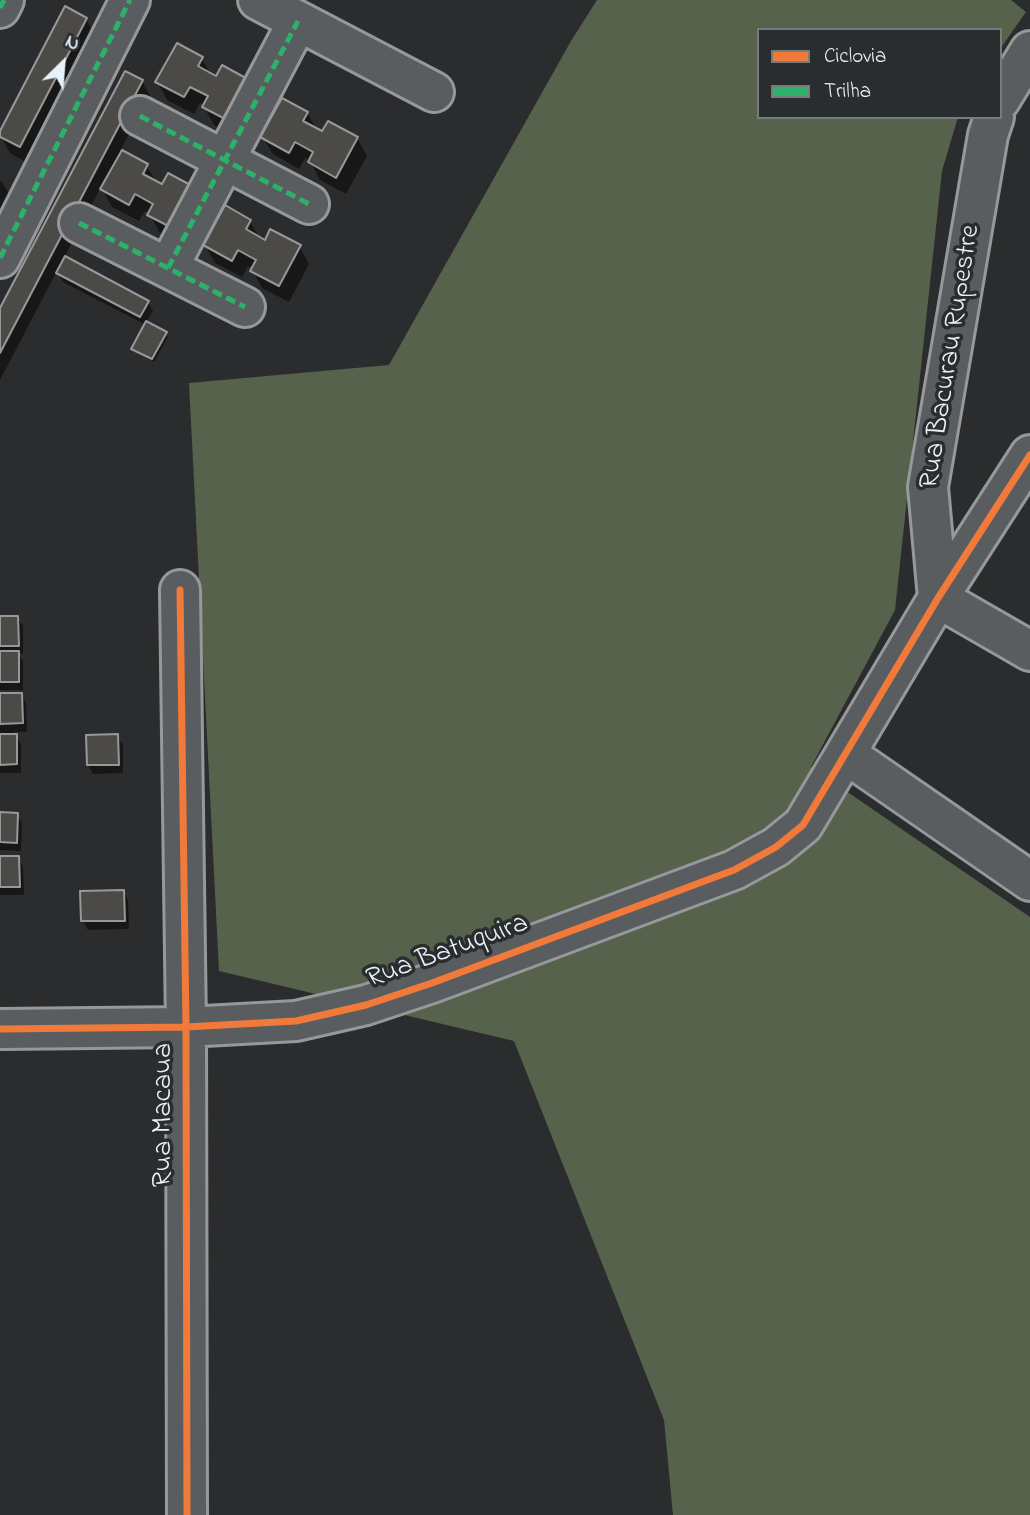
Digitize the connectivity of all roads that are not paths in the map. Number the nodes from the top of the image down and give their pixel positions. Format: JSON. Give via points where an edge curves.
{"nodes":[{"id":1,"x":4,"y":0,"type":"edge"},
{"id":2,"x":130,"y":0,"type":"edge"},
{"id":3,"x":258,"y":0,"type":"edge"},
{"id":4,"x":0,"y":8,"type":"edge"},
{"id":5,"x":298,"y":21,"type":"junction"},
{"id":6,"x":1030,"y":51,"type":"edge"},
{"id":7,"x":434,"y":92,"type":"dead end"},
{"id":8,"x":1002,"y":97,"type":"edge"},
{"id":9,"x":140,"y":116,"type":"dead end"},
{"id":10,"x":993,"y":119,"type":"edge"},
{"id":11,"x":225,"y":160,"type":"junction"},
{"id":12,"x":309,"y":204,"type":"dead end"},
{"id":13,"x":79,"y":223,"type":"dead end"},
{"id":14,"x":0,"y":258,"type":"edge"},
{"id":15,"x":168,"y":268,"type":"junction"},
{"id":16,"x":245,"y":307,"type":"dead end"},
{"id":17,"x":1030,"y":455,"type":"edge"},
{"id":18,"x":180,"y":590,"type":"dead end"},
{"id":19,"x":938,"y":598,"type":"junction"},
{"id":20,"x":1030,"y":651,"type":"edge"},
{"id":21,"x":846,"y":754,"type":"junction"},
{"id":22,"x":1030,"y":881,"type":"edge"},
{"id":23,"x":186,"y":1027,"type":"junction"},
{"id":24,"x":0,"y":1029,"type":"edge"},
{"id":25,"x":187,"y":1515,"type":"edge"}],
"edges":[{"from":1,"to":4,"type":"street"},
{"from":2,"to":14,"type":"street"},
{"from":3,"to":5,"type":"street"},
{"from":5,"to":7,"type":"street"},
{"from":5,"to":11,"type":"street"},
{"from":6,"to":8,"type":"street"},
{"from":9,"to":11,"type":"street"},
{"from":10,"to":19,"type":"street","name":"Rua Bacurau Rupestre","via":[[928,487]]},
{"from":11,"to":12,"type":"street"},
{"from":11,"to":15,"type":"street"},
{"from":13,"to":15,"type":"street"},
{"from":15,"to":16,"type":"street"},
{"from":17,"to":19,"type":"street","name":"Rua Batuquira"},
{"from":18,"to":23,"type":"street","name":"Rua Macaua"},
{"from":19,"to":20,"type":"street"},
{"from":19,"to":21,"type":"street","name":"Rua Batuquira"},
{"from":21,"to":22,"type":"street"},
{"from":21,"to":23,"type":"street","name":"Rua Batuquira","via":[[803,825],[776,847],[734,870],[366,1005],[296,1021]]},
{"from":23,"to":24,"type":"street","name":"Rua Batuquira"},
{"from":23,"to":25,"type":"street","name":"Rua Macaua"}]}
